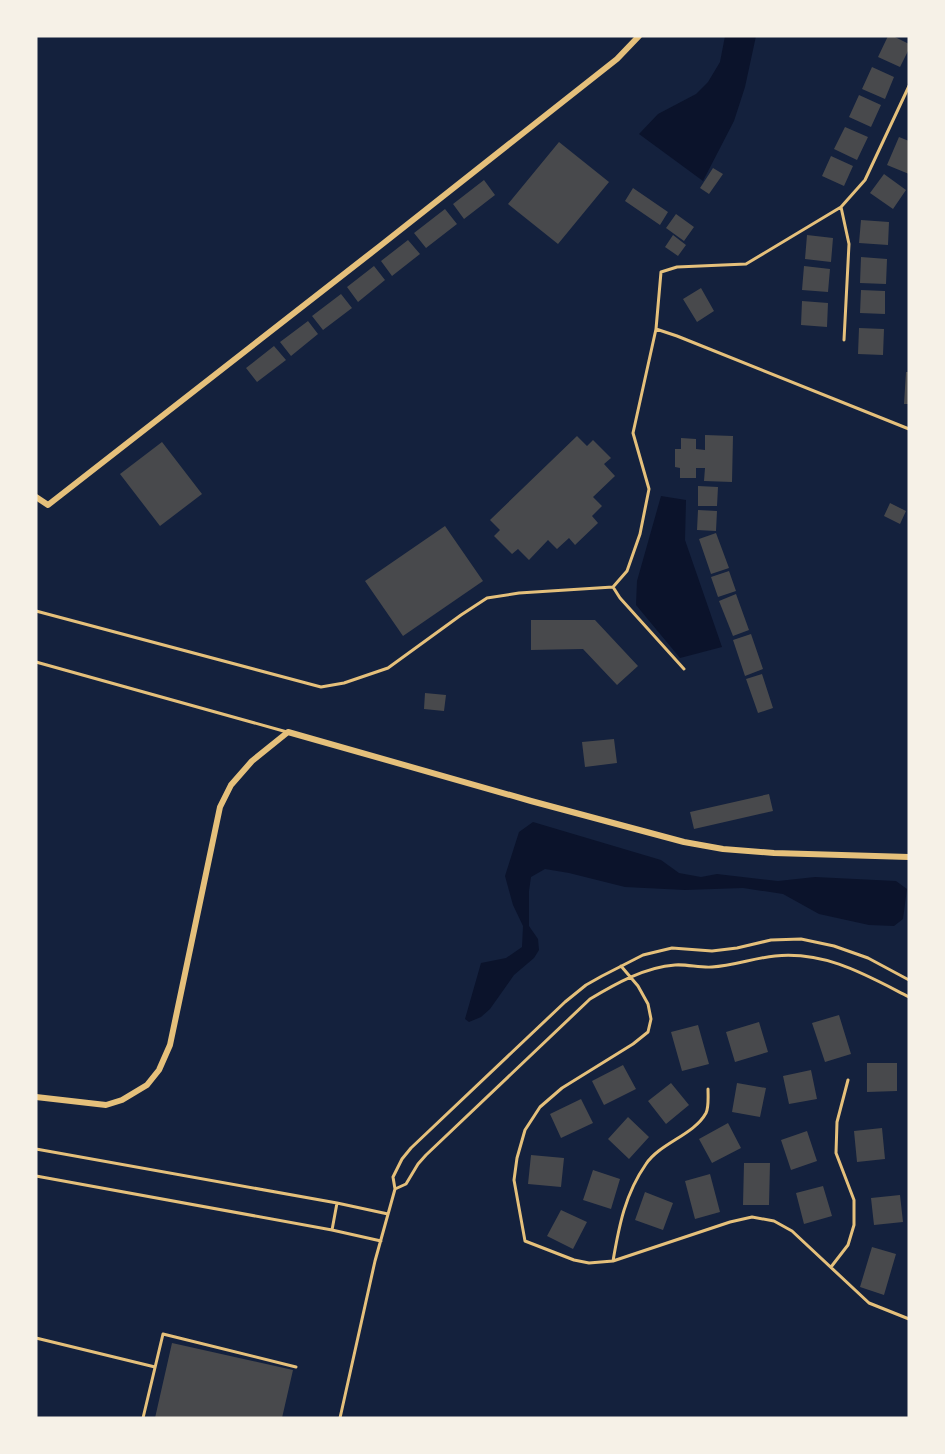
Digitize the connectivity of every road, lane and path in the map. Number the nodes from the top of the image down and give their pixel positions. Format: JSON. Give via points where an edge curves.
{"nodes":[{"id":1,"x":639,"y":36,"type":"edge"},
{"id":2,"x":909,"y":86,"type":"edge"},
{"id":3,"x":841,"y":207,"type":"junction"},
{"id":4,"x":656,"y":329,"type":"junction"},
{"id":5,"x":844,"y":340,"type":"dead end"},
{"id":6,"x":909,"y":429,"type":"edge"},
{"id":7,"x":36,"y":497,"type":"edge"},
{"id":8,"x":613,"y":587,"type":"junction"},
{"id":9,"x":36,"y":611,"type":"edge"},
{"id":10,"x":36,"y":662,"type":"edge"},
{"id":11,"x":684,"y":669,"type":"dead end"},
{"id":12,"x":288,"y":732,"type":"junction"},
{"id":13,"x":909,"y":857,"type":"edge"},
{"id":14,"x":621,"y":966,"type":"junction"},
{"id":15,"x":631,"y":978,"type":"junction"},
{"id":16,"x":909,"y":980,"type":"edge"},
{"id":17,"x":909,"y":997,"type":"edge"},
{"id":18,"x":848,"y":1080,"type":"dead end"},
{"id":19,"x":708,"y":1089,"type":"dead end"},
{"id":20,"x":36,"y":1097,"type":"edge"},
{"id":21,"x":36,"y":1149,"type":"edge"},
{"id":22,"x":36,"y":1176,"type":"edge"},
{"id":23,"x":395,"y":1189,"type":"junction"},
{"id":24,"x":337,"y":1203,"type":"junction"},
{"id":25,"x":388,"y":1214,"type":"junction"},
{"id":26,"x":332,"y":1230,"type":"junction"},
{"id":27,"x":381,"y":1241,"type":"junction"},
{"id":28,"x":613,"y":1261,"type":"junction"},
{"id":29,"x":831,"y":1268,"type":"junction"},
{"id":30,"x":909,"y":1319,"type":"edge"},
{"id":31,"x":36,"y":1338,"type":"edge"},
{"id":32,"x":155,"y":1367,"type":"junction"},
{"id":33,"x":296,"y":1367,"type":"dead end"},
{"id":34,"x":143,"y":1418,"type":"edge"},
{"id":35,"x":340,"y":1418,"type":"edge"}],
"edges":[{"from":1,"to":7,"type":"street","via":[[617,58],[48,505]]},
{"from":2,"to":3,"type":"lane","via":[[865,180]]},
{"from":3,"to":4,"type":"lane","via":[[746,264],[677,267],[662,272]]},
{"from":3,"to":5,"type":"lane","via":[[849,244]]},
{"from":4,"to":6,"type":"lane"},
{"from":4,"to":8,"type":"lane","via":[[633,433],[649,489],[627,571]]},
{"from":8,"to":9,"type":"lane","via":[[486,598],[388,668],[321,687]]},
{"from":8,"to":11,"type":"lane"},
{"from":10,"to":12,"type":"lane"},
{"from":12,"to":13,"type":"street","via":[[694,844],[774,853]]},
{"from":12,"to":20,"type":"street","via":[[252,761],[231,785],[220,807],[170,1045],[159,1070],[147,1085],[106,1105]]},
{"from":14,"to":15,"type":"lane"},
{"from":14,"to":16,"type":"lane","via":[[672,948],[712,951],[771,940],[801,939],[868,958]]},
{"from":14,"to":23,"type":"lane","via":[[565,1002],[411,1149],[393,1177]]},
{"from":15,"to":17,"type":"lane","via":[[675,965],[711,967],[799,954],[864,974]]},
{"from":15,"to":23,"type":"lane","via":[[581,1006],[426,1155],[406,1184]]},
{"from":15,"to":28,"type":"lane","via":[[648,1004],[648,1032],[562,1088],[540,1107],[525,1130],[514,1180],[525,1240],[574,1260]]},
{"from":18,"to":29,"type":"lane","via":[[837,1122],[836,1153],[854,1200],[854,1225],[848,1245]]},
{"from":19,"to":28,"type":"lane","via":[[706,1112],[692,1129],[647,1161],[635,1181],[621,1218]]},
{"from":21,"to":24,"type":"lane"},
{"from":22,"to":26,"type":"lane"},
{"from":23,"to":25,"type":"lane"},
{"from":24,"to":25,"type":"lane"},
{"from":24,"to":26,"type":"lane"},
{"from":25,"to":27,"type":"lane"},
{"from":26,"to":27,"type":"lane"},
{"from":27,"to":35,"type":"lane"},
{"from":28,"to":29,"type":"lane","via":[[752,1217],[774,1221],[792,1231]]},
{"from":29,"to":30,"type":"lane","via":[[869,1302]]},
{"from":31,"to":32,"type":"lane"},
{"from":32,"to":33,"type":"lane","via":[[163,1334]]},
{"from":32,"to":34,"type":"lane"}]}
